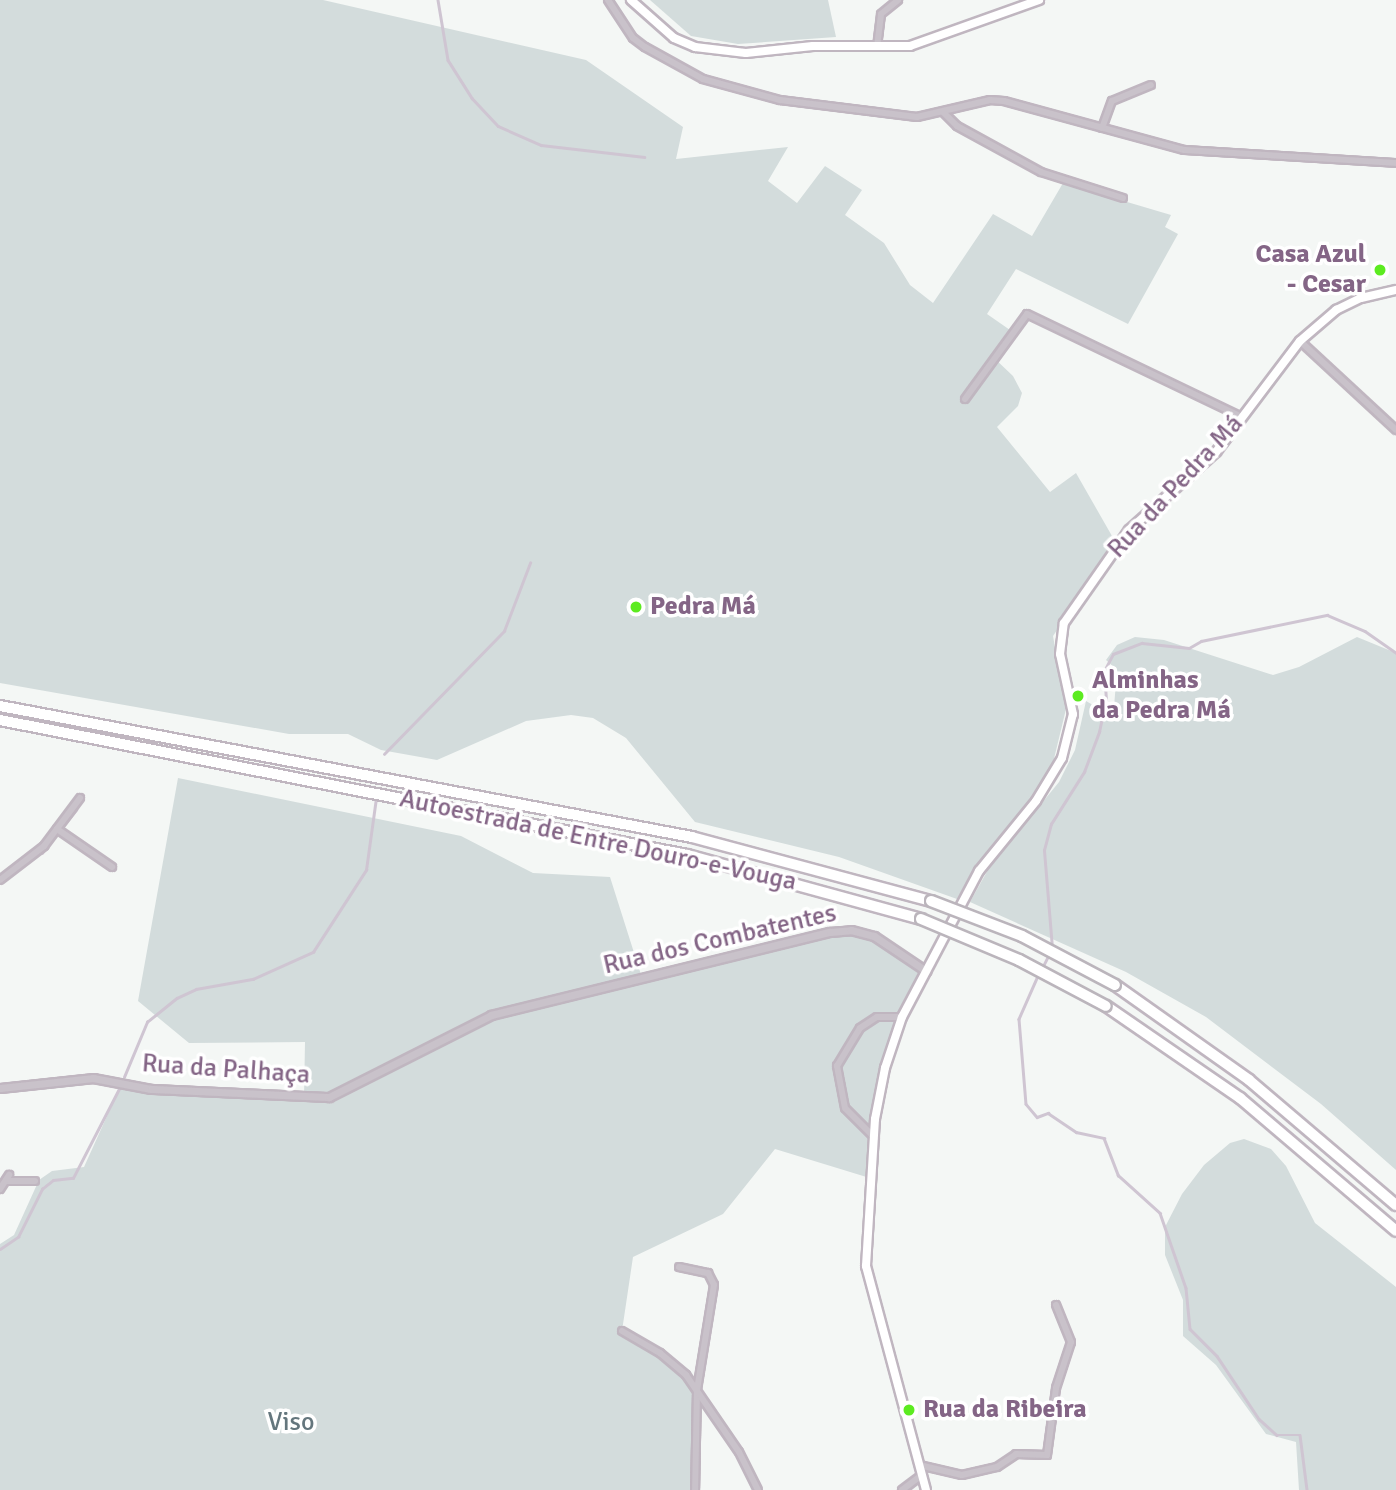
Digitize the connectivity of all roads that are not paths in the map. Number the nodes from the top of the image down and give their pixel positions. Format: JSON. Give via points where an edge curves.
{"nodes":[{"id":1,"x":608,"y":0,"type":"edge"},
{"id":2,"x":631,"y":0,"type":"edge"},
{"id":3,"x":898,"y":0,"type":"edge"},
{"id":4,"x":1039,"y":0,"type":"edge"},
{"id":5,"x":877,"y":47,"type":"junction"},
{"id":6,"x":1151,"y":85,"type":"dead end"},
{"id":7,"x":944,"y":113,"type":"junction"},
{"id":8,"x":1102,"y":128,"type":"junction"},
{"id":9,"x":1396,"y":163,"type":"edge"},
{"id":10,"x":1123,"y":198,"type":"dead end"},
{"id":11,"x":1396,"y":290,"type":"edge"},
{"id":12,"x":1300,"y":341,"type":"junction"},
{"id":13,"x":965,"y":399,"type":"dead end"},
{"id":14,"x":1242,"y":418,"type":"junction"},
{"id":15,"x":1396,"y":430,"type":"edge"},
{"id":16,"x":0,"y":706,"type":"edge"},
{"id":17,"x":0,"y":720,"type":"edge"},
{"id":18,"x":80,"y":798,"type":"dead end"},
{"id":19,"x":57,"y":829,"type":"junction"},
{"id":20,"x":112,"y":867,"type":"dead end"},
{"id":21,"x":0,"y":880,"type":"edge"},
{"id":22,"x":926,"y":971,"type":"junction"},
{"id":23,"x":596,"y":990,"type":"joint"},
{"id":24,"x":902,"y":1017,"type":"junction"},
{"id":25,"x":0,"y":1088,"type":"edge"},
{"id":26,"x":874,"y":1138,"type":"junction"},
{"id":27,"x":35,"y":1181,"type":"dead end"},
{"id":28,"x":0,"y":1189,"type":"edge"},
{"id":29,"x":1396,"y":1205,"type":"edge"},
{"id":30,"x":1396,"y":1231,"type":"edge"},
{"id":31,"x":679,"y":1267,"type":"dead end"},
{"id":32,"x":1056,"y":1306,"type":"dead end"},
{"id":33,"x":622,"y":1331,"type":"dead end"},
{"id":34,"x":697,"y":1390,"type":"junction"},
{"id":35,"x":919,"y":1465,"type":"junction"},
{"id":36,"x":922,"y":1475,"type":"junction"},
{"id":37,"x":695,"y":1490,"type":"edge"},
{"id":38,"x":758,"y":1490,"type":"edge"},
{"id":39,"x":902,"y":1490,"type":"edge"},
{"id":40,"x":926,"y":1490,"type":"edge"}],
"edges":[{"from":1,"to":7,"type":"street","via":[[633,38],[703,79],[780,100],[904,116]]},
{"from":2,"to":5,"type":"main road","via":[[674,38],[719,52]]},
{"from":3,"to":5,"type":"street","via":[[881,14]]},
{"from":4,"to":5,"type":"main road","via":[[929,41]]},
{"from":6,"to":8,"type":"street","via":[[1112,101]]},
{"from":7,"to":8,"type":"street","via":[[990,100]]},
{"from":7,"to":10,"type":"street","via":[[957,126],[1041,172]]},
{"from":8,"to":9,"type":"street","via":[[1184,150]]},
{"from":11,"to":12,"type":"main road","name":"Rua da Pedra Má","via":[[1336,310]]},
{"from":12,"to":14,"type":"main road","name":"Rua da Pedra Má"},
{"from":12,"to":15,"type":"street"},
{"from":13,"to":14,"type":"street","via":[[1027,314]]},
{"from":14,"to":22,"type":"main road","name":"Rua da Pedra Má","via":[[1205,463],[1129,530],[1064,624],[1060,654],[1073,714],[1062,758],[1036,801],[979,871]]},
{"from":16,"to":29,"type":"highway","name":"Autoestrada de Entre Douro-e-Vouga","bridge":true,"via":[[692,837],[931,901],[1022,936],[1115,985],[1250,1080]]},
{"from":17,"to":30,"type":"highway","name":"Autoestrada de Entre Douro-e-Vouga","bridge":true,"via":[[687,855],[921,919],[1019,960],[1106,1006],[1240,1098]]},
{"from":18,"to":19,"type":"street"},
{"from":19,"to":20,"type":"street"},
{"from":19,"to":21,"type":"street","via":[[44,846]]},
{"from":22,"to":23,"type":"street","name":"Rua dos Combatentes","via":[[874,936],[851,930]]},
{"from":22,"to":24,"type":"main road"},
{"from":23,"to":25,"type":"street","name":"Rua da Palhaça","via":[[491,1015],[329,1097],[151,1089],[93,1078]]},
{"from":24,"to":26,"type":"main road","via":[[885,1068]]},
{"from":24,"to":26,"type":"street","via":[[877,1017],[860,1028],[837,1066],[845,1108]]},
{"from":26,"to":35,"type":"main road","via":[[866,1266]]},
{"from":27,"to":28,"type":"street","via":[[8,1178]]},
{"from":31,"to":34,"type":"street","via":[[708,1273],[714,1285]]},
{"from":32,"to":35,"type":"street","via":[[1068,1328],[1070,1351],[1056,1388],[1047,1455],[1016,1454],[997,1467],[962,1475]]},
{"from":33,"to":34,"type":"street","via":[[660,1353]]},
{"from":34,"to":37,"type":"street"},
{"from":34,"to":38,"type":"street"},
{"from":35,"to":36,"type":"main road"},
{"from":36,"to":39,"type":"street"},
{"from":36,"to":40,"type":"main road"}]}
